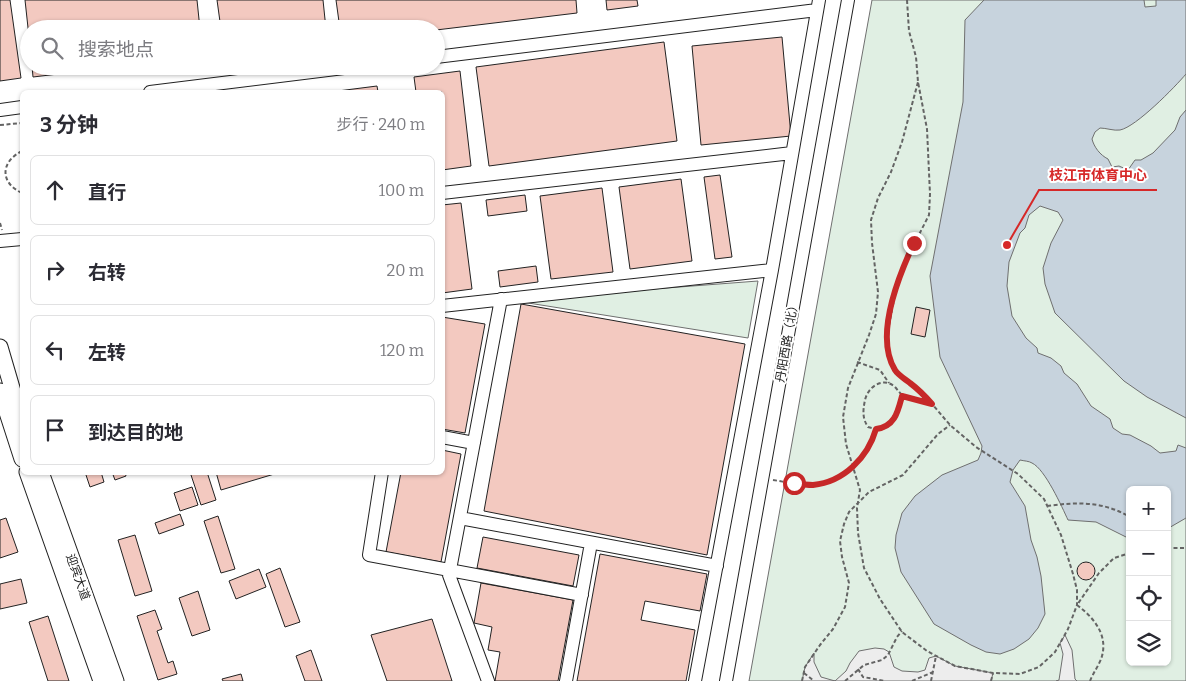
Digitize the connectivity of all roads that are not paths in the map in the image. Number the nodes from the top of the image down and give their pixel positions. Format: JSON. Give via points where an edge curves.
{"nodes":[{"id":1,"x":848,"y":0,"type":"edge"},
{"id":2,"x":818,"y":5,"type":"edge"},
{"id":3,"x":445,"y":56,"type":"edge"},
{"id":4,"x":287,"y":75,"type":"edge"},
{"id":5,"x":166,"y":90,"type":"edge"},
{"id":6,"x":20,"y":107,"type":"edge"},
{"id":7,"x":0,"y":110,"type":"edge"},
{"id":8,"x":792,"y":153,"type":"junction"},
{"id":9,"x":445,"y":193,"type":"edge"},
{"id":10,"x":20,"y":239,"type":"edge"},
{"id":11,"x":0,"y":241,"type":"edge"},
{"id":12,"x":772,"y":270,"type":"junction"},
{"id":13,"x":501,"y":299,"type":"junction"},
{"id":14,"x":445,"y":306,"type":"edge"},
{"id":15,"x":0,"y":347,"type":"edge"},
{"id":16,"x":0,"y":391,"type":"edge"},
{"id":17,"x":20,"y":415,"type":"edge"},
{"id":18,"x":445,"y":438,"type":"edge"},
{"id":19,"x":474,"y":443,"type":"junction"},
{"id":20,"x":20,"y":452,"type":"edge"},
{"id":21,"x":29,"y":475,"type":"edge"},
{"id":22,"x":42,"y":475,"type":"edge"},
{"id":23,"x":381,"y":475,"type":"edge"},
{"id":24,"x":460,"y":518,"type":"junction"},
{"id":25,"x":591,"y":543,"type":"junction"},
{"id":26,"x":716,"y":566,"type":"junction"},
{"id":27,"x":450,"y":570,"type":"junction"},
{"id":28,"x":582,"y":595,"type":"junction"},
{"id":29,"x":102,"y":681,"type":"edge"},
{"id":30,"x":116,"y":681,"type":"edge"},
{"id":31,"x":488,"y":681,"type":"edge"},
{"id":32,"x":566,"y":681,"type":"edge"},
{"id":33,"x":695,"y":681,"type":"edge"},
{"id":34,"x":726,"y":681,"type":"edge"}],
"edges":[{"from":1,"to":34,"type":"street","name":"丹阳西路（北）"},
{"from":2,"to":3,"type":"street"},
{"from":2,"to":8,"type":"street"},
{"from":4,"to":5,"type":"street"},
{"from":6,"to":7,"type":"street"},
{"from":8,"to":9,"type":"street"},
{"from":8,"to":12,"type":"street"},
{"from":10,"to":11,"type":"street"},
{"from":12,"to":13,"type":"street"},
{"from":12,"to":26,"type":"street"},
{"from":13,"to":14,"type":"street"},
{"from":13,"to":19,"type":"street"},
{"from":15,"to":17,"type":"main road"},
{"from":16,"to":20,"type":"main road"},
{"from":18,"to":19,"type":"street"},
{"from":19,"to":24,"type":"street"},
{"from":21,"to":29,"type":"main road","name":"迎宾大道"},
{"from":22,"to":30,"type":"main road","name":"迎宾大道"},
{"from":23,"to":27,"type":"street","via":[[368,555]]},
{"from":24,"to":25,"type":"street"},
{"from":24,"to":27,"type":"street"},
{"from":25,"to":26,"type":"street"},
{"from":25,"to":28,"type":"street"},
{"from":26,"to":33,"type":"street"},
{"from":27,"to":28,"type":"street"},
{"from":27,"to":31,"type":"street","via":[[448,575]]},
{"from":28,"to":32,"type":"street"}]}
